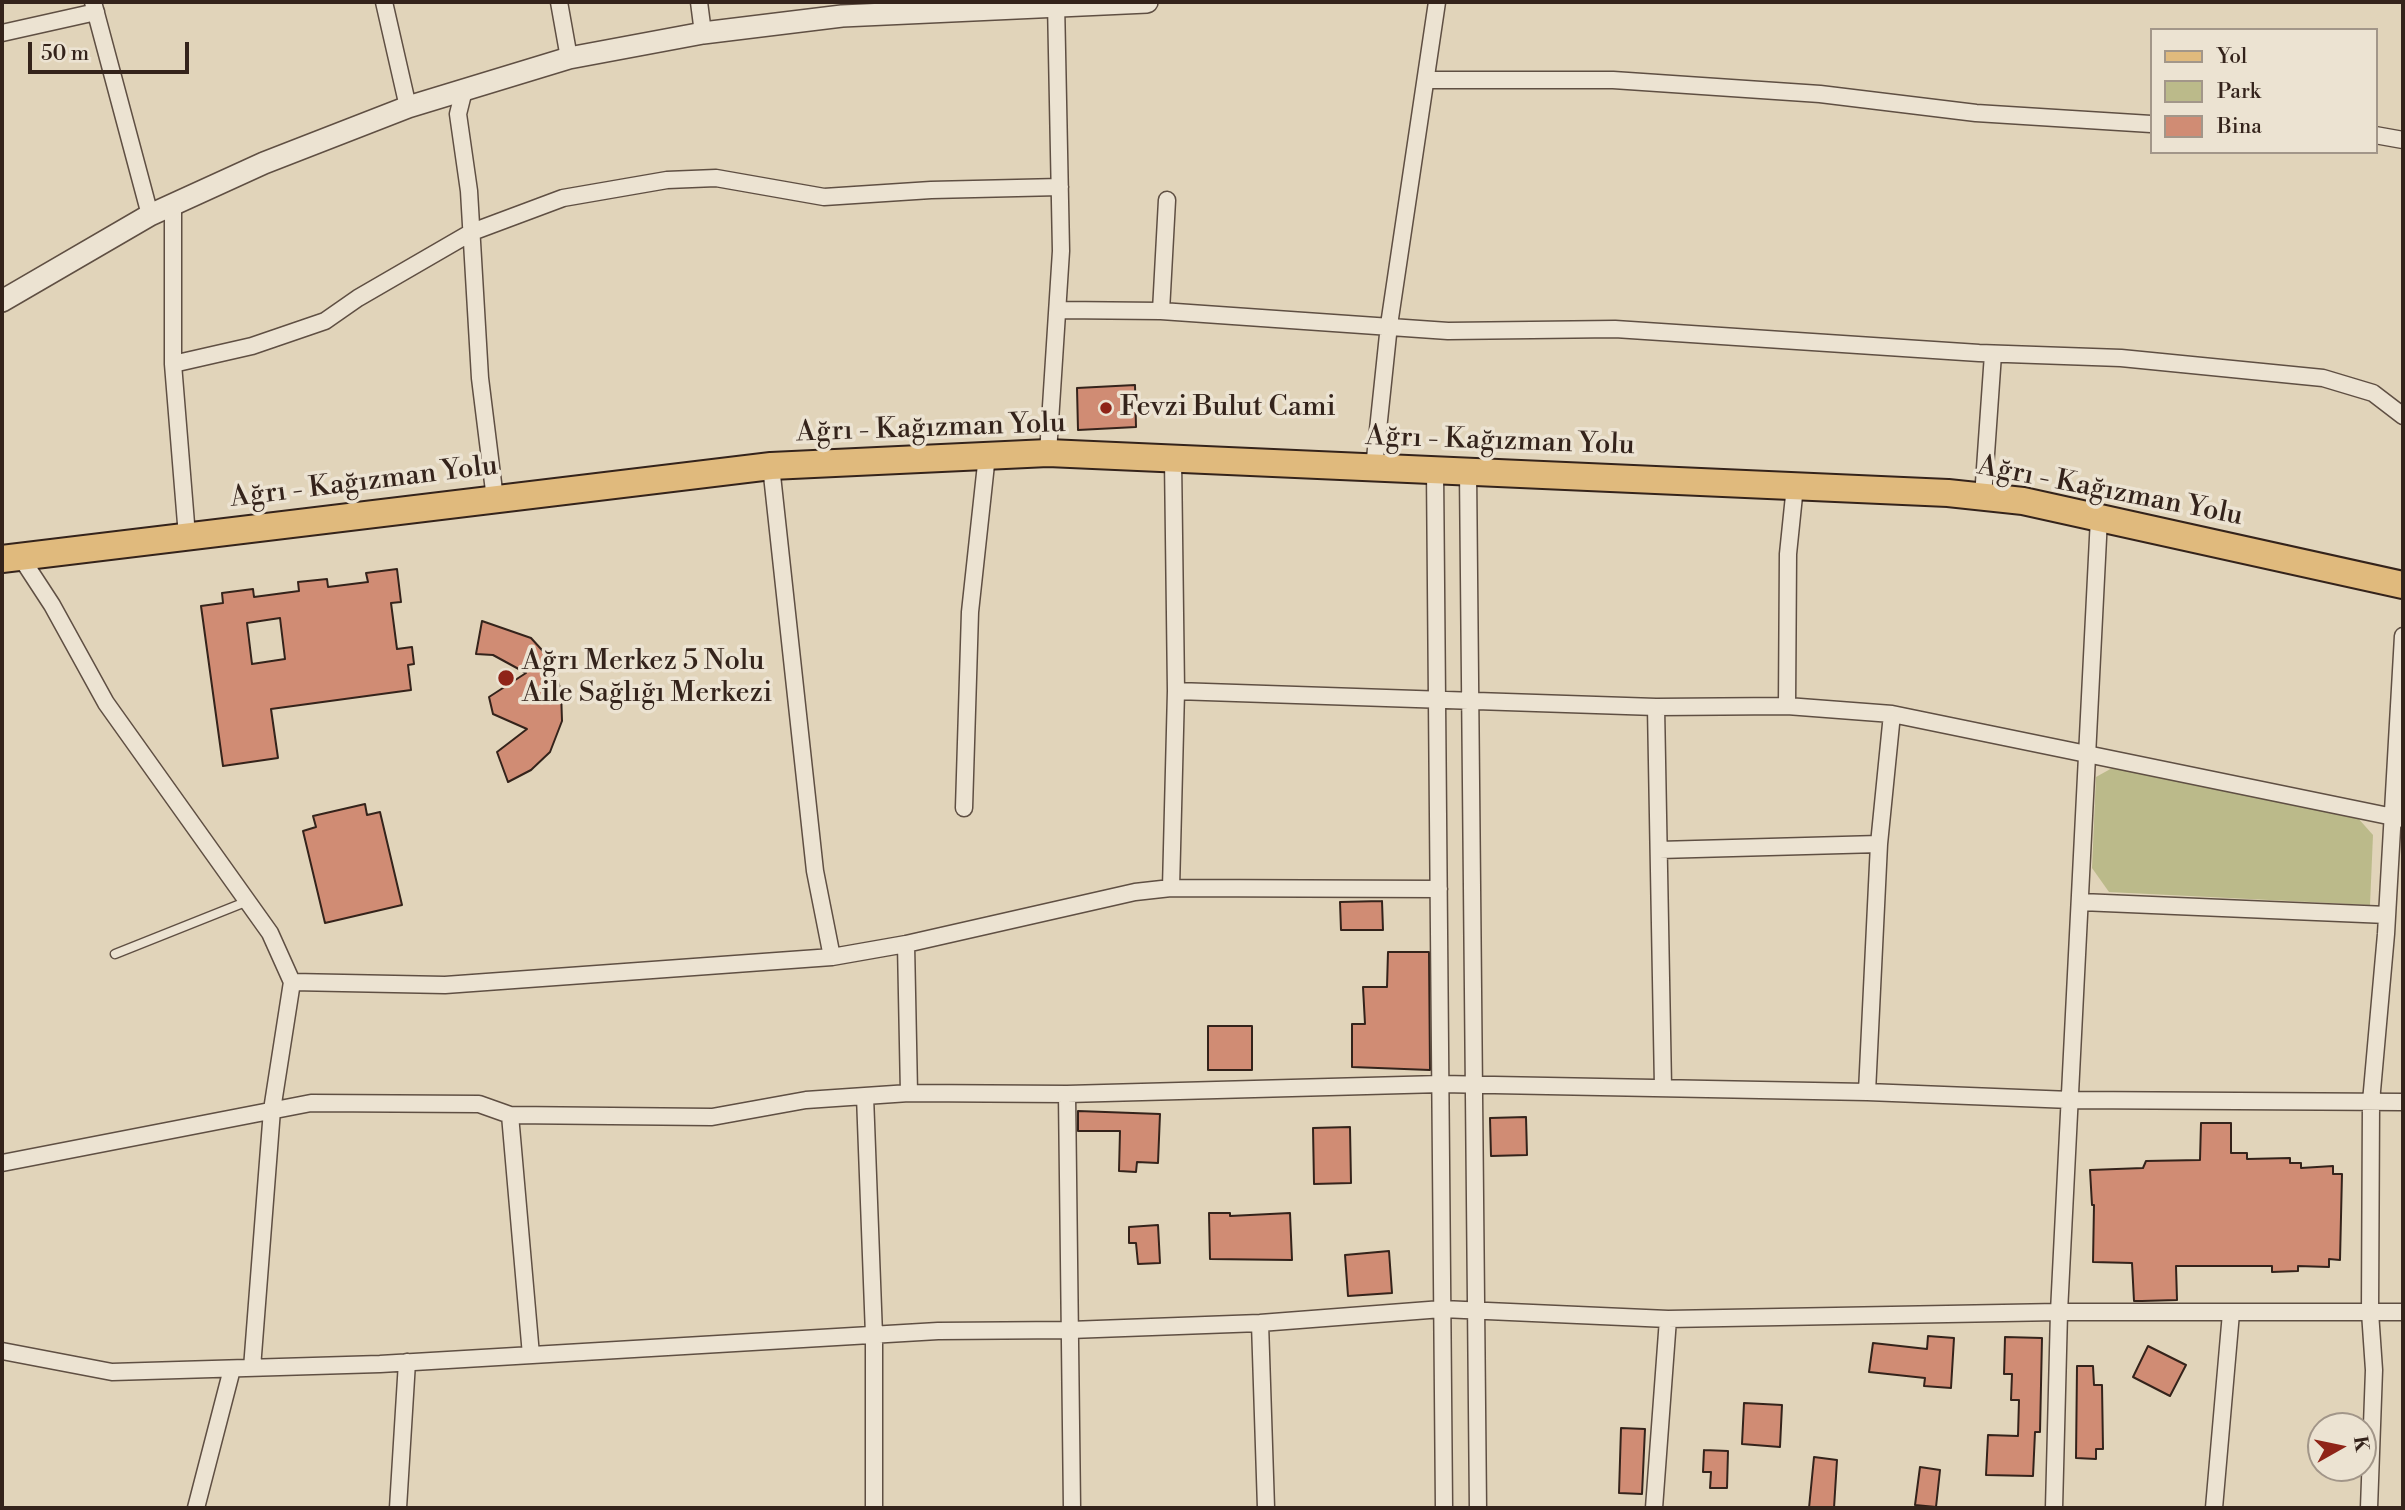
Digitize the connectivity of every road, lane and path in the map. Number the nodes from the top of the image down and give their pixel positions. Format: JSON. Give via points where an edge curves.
{"nodes":[{"id":1,"x":384,"y":2,"type":"edge"},
{"id":2,"x":559,"y":2,"type":"edge"},
{"id":3,"x":699,"y":2,"type":"edge"},
{"id":4,"x":1147,"y":2,"type":"edge"},
{"id":5,"x":1437,"y":2,"type":"edge"},
{"id":6,"x":1056,"y":4,"type":"edge"},
{"id":7,"x":95,"y":7,"type":"edge"},
{"id":8,"x":871,"y":8,"type":"edge"},
{"id":9,"x":2,"y":33,"type":"edge"},
{"id":10,"x":703,"y":33,"type":"junction"},
{"id":11,"x":569,"y":58,"type":"junction"},
{"id":12,"x":1426,"y":80,"type":"junction"},
{"id":13,"x":464,"y":90,"type":"junction"},
{"id":14,"x":408,"y":107,"type":"junction"},
{"id":15,"x":2150,"y":124,"type":"edge"},
{"id":16,"x":2377,"y":135,"type":"edge"},
{"id":17,"x":2403,"y":140,"type":"edge"},
{"id":18,"x":1060,"y":187,"type":"junction"},
{"id":19,"x":1167,"y":200,"type":"dead end"},
{"id":20,"x":173,"y":204,"type":"junction"},
{"id":21,"x":149,"y":215,"type":"junction"},
{"id":22,"x":472,"y":232,"type":"junction"},
{"id":23,"x":2,"y":301,"type":"edge"},
{"id":24,"x":1059,"y":310,"type":"junction"},
{"id":25,"x":1161,"y":311,"type":"junction"},
{"id":26,"x":1389,"y":325,"type":"junction"},
{"id":27,"x":1993,"y":354,"type":"junction"},
{"id":28,"x":173,"y":364,"type":"junction"},
{"id":29,"x":2403,"y":416,"type":"edge"},
{"id":30,"x":1048,"y":453,"type":"junction"},
{"id":31,"x":987,"y":454,"type":"junction"},
{"id":32,"x":1174,"y":459,"type":"junction"},
{"id":33,"x":771,"y":466,"type":"junction"},
{"id":34,"x":1374,"y":468,"type":"junction"},
{"id":35,"x":1435,"y":470,"type":"junction"},
{"id":36,"x":1468,"y":471,"type":"junction"},
{"id":37,"x":1796,"y":486,"type":"junction"},
{"id":38,"x":1983,"y":497,"type":"junction"},
{"id":39,"x":495,"y":499,"type":"junction"},
{"id":40,"x":2099,"y":518,"type":"junction"},
{"id":41,"x":187,"y":536,"type":"junction"},
{"id":42,"x":11,"y":557,"type":"edge"},
{"id":43,"x":2403,"y":585,"type":"edge"},
{"id":44,"x":2403,"y":636,"type":"edge"},
{"id":45,"x":1176,"y":691,"type":"junction"},
{"id":46,"x":1437,"y":698,"type":"junction"},
{"id":47,"x":1470,"y":700,"type":"junction"},
{"id":48,"x":1787,"y":706,"type":"junction"},
{"id":49,"x":1656,"y":707,"type":"junction"},
{"id":50,"x":1892,"y":714,"type":"junction"},
{"id":51,"x":2088,"y":752,"type":"junction"},
{"id":52,"x":964,"y":807,"type":"dead end"},
{"id":53,"x":2397,"y":819,"type":"edge"},
{"id":54,"x":1879,"y":844,"type":"junction"},
{"id":55,"x":1659,"y":850,"type":"junction"},
{"id":56,"x":1171,"y":888,"type":"junction"},
{"id":57,"x":1440,"y":889,"type":"junction"},
{"id":58,"x":248,"y":901,"type":"junction"},
{"id":59,"x":2081,"y":902,"type":"junction"},
{"id":60,"x":2387,"y":915,"type":"junction"},
{"id":61,"x":906,"y":944,"type":"junction"},
{"id":62,"x":115,"y":954,"type":"dead end"},
{"id":63,"x":832,"y":957,"type":"junction"},
{"id":64,"x":292,"y":982,"type":"junction"},
{"id":65,"x":1441,"y":1084,"type":"junction"},
{"id":66,"x":1474,"y":1085,"type":"junction"},
{"id":67,"x":1663,"y":1087,"type":"junction"},
{"id":68,"x":1867,"y":1092,"type":"junction"},
{"id":69,"x":909,"y":1093,"type":"junction"},
{"id":70,"x":1067,"y":1094,"type":"junction"},
{"id":71,"x":865,"y":1096,"type":"junction"},
{"id":72,"x":2071,"y":1100,"type":"junction"},
{"id":73,"x":2371,"y":1102,"type":"junction"},
{"id":74,"x":2403,"y":1102,"type":"edge"},
{"id":75,"x":272,"y":1110,"type":"junction"},
{"id":76,"x":510,"y":1115,"type":"junction"},
{"id":77,"x":2,"y":1163,"type":"edge"},
{"id":78,"x":1442,"y":1309,"type":"junction"},
{"id":79,"x":1476,"y":1309,"type":"junction"},
{"id":80,"x":2370,"y":1311,"type":"junction"},
{"id":81,"x":2059,"y":1312,"type":"junction"},
{"id":82,"x":2403,"y":1312,"type":"edge"},
{"id":83,"x":2231,"y":1313,"type":"junction"},
{"id":84,"x":1668,"y":1319,"type":"junction"},
{"id":85,"x":1260,"y":1323,"type":"junction"},
{"id":86,"x":1070,"y":1330,"type":"junction"},
{"id":87,"x":874,"y":1335,"type":"junction"},
{"id":88,"x":2,"y":1351,"type":"edge"},
{"id":89,"x":531,"y":1355,"type":"junction"},
{"id":90,"x":407,"y":1362,"type":"junction"},
{"id":91,"x":252,"y":1368,"type":"junction"},
{"id":92,"x":232,"y":1369,"type":"junction"},
{"id":93,"x":196,"y":1508,"type":"edge"},
{"id":94,"x":398,"y":1508,"type":"edge"},
{"id":95,"x":874,"y":1508,"type":"edge"},
{"id":96,"x":1072,"y":1508,"type":"edge"},
{"id":97,"x":1266,"y":1508,"type":"edge"},
{"id":98,"x":1444,"y":1508,"type":"edge"},
{"id":99,"x":1478,"y":1508,"type":"edge"},
{"id":100,"x":1654,"y":1508,"type":"edge"},
{"id":101,"x":2053,"y":1508,"type":"edge"},
{"id":102,"x":2214,"y":1508,"type":"edge"},
{"id":103,"x":2370,"y":1508,"type":"edge"}],
"edges":[{"from":1,"to":14,"type":"street"},
{"from":2,"to":11,"type":"street"},
{"from":3,"to":10,"type":"street"},
{"from":4,"to":6,"type":"street"},
{"from":5,"to":12,"type":"street"},
{"from":6,"to":8,"type":"street"},
{"from":6,"to":18,"type":"street"},
{"from":7,"to":9,"type":"street"},
{"from":7,"to":21,"type":"street"},
{"from":8,"to":10,"type":"street"},
{"from":10,"to":11,"type":"street"},
{"from":11,"to":13,"type":"street"},
{"from":12,"to":15,"type":"street","via":[[1613,80]]},
{"from":12,"to":26,"type":"street"},
{"from":13,"to":14,"type":"street"},
{"from":13,"to":22,"type":"street","via":[[458,114]]},
{"from":14,"to":20,"type":"street"},
{"from":16,"to":17,"type":"street"},
{"from":18,"to":22,"type":"street","via":[[824,197],[716,178],[667,180],[564,198]]},
{"from":18,"to":24,"type":"street"},
{"from":19,"to":25,"type":"street"},
{"from":20,"to":21,"type":"street"},
{"from":20,"to":28,"type":"street"},
{"from":21,"to":23,"type":"street"},
{"from":22,"to":28,"type":"street","via":[[325,321],[252,346]]},
{"from":22,"to":39,"type":"street","via":[[480,379]]},
{"from":24,"to":25,"type":"street"},
{"from":24,"to":30,"type":"street"},
{"from":25,"to":26,"type":"street"},
{"from":26,"to":27,"type":"street","via":[[1448,331],[1615,329]]},
{"from":26,"to":34,"type":"street"},
{"from":27,"to":29,"type":"street","via":[[2121,358],[2323,378],[2373,393]]},
{"from":27,"to":38,"type":"street"},
{"from":28,"to":41,"type":"street"},
{"from":30,"to":31,"type":"main road","name":"Ağrı - Kağızman Yolu"},
{"from":30,"to":32,"type":"main road","name":"Ağrı - Kağızman Yolu"},
{"from":31,"to":33,"type":"main road","name":"Ağrı - Kağızman Yolu"},
{"from":31,"to":52,"type":"street","via":[[970,612]]},
{"from":32,"to":34,"type":"main road","name":"Ağrı - Kağızman Yolu"},
{"from":32,"to":45,"type":"street"},
{"from":33,"to":39,"type":"main road","name":"Ağrı - Kağızman Yolu"},
{"from":33,"to":63,"type":"street","via":[[815,871]]},
{"from":34,"to":35,"type":"main road","name":"Ağrı - Kağızman Yolu"},
{"from":35,"to":36,"type":"main road","name":"Ağrı - Kağızman Yolu"},
{"from":35,"to":46,"type":"street"},
{"from":36,"to":37,"type":"main road","name":"Ağrı - Kağızman Yolu"},
{"from":36,"to":47,"type":"street"},
{"from":37,"to":38,"type":"main road","name":"Ağrı - Kağızman Yolu"},
{"from":37,"to":48,"type":"street","via":[[1788,554]]},
{"from":38,"to":40,"type":"main road","name":"Ağrı - Kağızman Yolu"},
{"from":39,"to":41,"type":"main road","name":"Ağrı - Kağızman Yolu"},
{"from":40,"to":43,"type":"main road","name":"Ağrı - Kağızman Yolu"},
{"from":40,"to":51,"type":"street"},
{"from":41,"to":42,"type":"main road","name":"Ağrı - Kağızman Yolu"},
{"from":42,"to":58,"type":"street","via":[[52,606],[106,703]]},
{"from":44,"to":53,"type":"street"},
{"from":45,"to":46,"type":"street"},
{"from":45,"to":56,"type":"street"},
{"from":46,"to":47,"type":"street"},
{"from":46,"to":57,"type":"street"},
{"from":47,"to":49,"type":"street"},
{"from":47,"to":66,"type":"street"},
{"from":48,"to":49,"type":"street"},
{"from":48,"to":50,"type":"street"},
{"from":49,"to":55,"type":"street"},
{"from":50,"to":51,"type":"street"},
{"from":50,"to":54,"type":"street"},
{"from":51,"to":53,"type":"street"},
{"from":51,"to":59,"type":"street"},
{"from":53,"to":60,"type":"street"},
{"from":54,"to":55,"type":"street"},
{"from":54,"to":68,"type":"street"},
{"from":55,"to":67,"type":"street"},
{"from":56,"to":57,"type":"street"},
{"from":56,"to":61,"type":"street","via":[[1135,892]]},
{"from":57,"to":65,"type":"street"},
{"from":58,"to":62,"type":"lane"},
{"from":58,"to":64,"type":"street","via":[[270,933]]},
{"from":59,"to":60,"type":"street"},
{"from":59,"to":72,"type":"street"},
{"from":60,"to":73,"type":"street"},
{"from":61,"to":63,"type":"street"},
{"from":61,"to":69,"type":"street"},
{"from":63,"to":64,"type":"street","via":[[445,985]]},
{"from":64,"to":75,"type":"street"},
{"from":65,"to":66,"type":"street"},
{"from":65,"to":70,"type":"street"},
{"from":65,"to":78,"type":"street"},
{"from":66,"to":67,"type":"street"},
{"from":66,"to":79,"type":"street"},
{"from":67,"to":68,"type":"street"},
{"from":68,"to":72,"type":"street"},
{"from":69,"to":70,"type":"street"},
{"from":69,"to":71,"type":"street"},
{"from":70,"to":86,"type":"street"},
{"from":71,"to":76,"type":"street","via":[[806,1100],[712,1117]]},
{"from":71,"to":87,"type":"street"},
{"from":72,"to":73,"type":"street"},
{"from":72,"to":81,"type":"street"},
{"from":73,"to":74,"type":"street"},
{"from":73,"to":80,"type":"street"},
{"from":75,"to":76,"type":"street","via":[[312,1103],[479,1104]]},
{"from":75,"to":77,"type":"street"},
{"from":75,"to":91,"type":"street"},
{"from":76,"to":89,"type":"street"},
{"from":78,"to":79,"type":"street"},
{"from":78,"to":85,"type":"street"},
{"from":78,"to":98,"type":"street"},
{"from":79,"to":84,"type":"street"},
{"from":79,"to":99,"type":"street"},
{"from":80,"to":82,"type":"street"},
{"from":80,"to":83,"type":"street"},
{"from":80,"to":103,"type":"street","via":[[2374,1370]]},
{"from":81,"to":83,"type":"street"},
{"from":81,"to":84,"type":"street"},
{"from":81,"to":101,"type":"street"},
{"from":83,"to":102,"type":"street"},
{"from":84,"to":100,"type":"street"},
{"from":85,"to":86,"type":"street"},
{"from":85,"to":97,"type":"street"},
{"from":86,"to":87,"type":"street"},
{"from":86,"to":96,"type":"street"},
{"from":87,"to":89,"type":"street"},
{"from":87,"to":95,"type":"street"},
{"from":88,"to":92,"type":"street","via":[[112,1372]]},
{"from":89,"to":90,"type":"street"},
{"from":90,"to":91,"type":"street"},
{"from":90,"to":94,"type":"street"},
{"from":91,"to":92,"type":"street"},
{"from":92,"to":93,"type":"street"}]}
